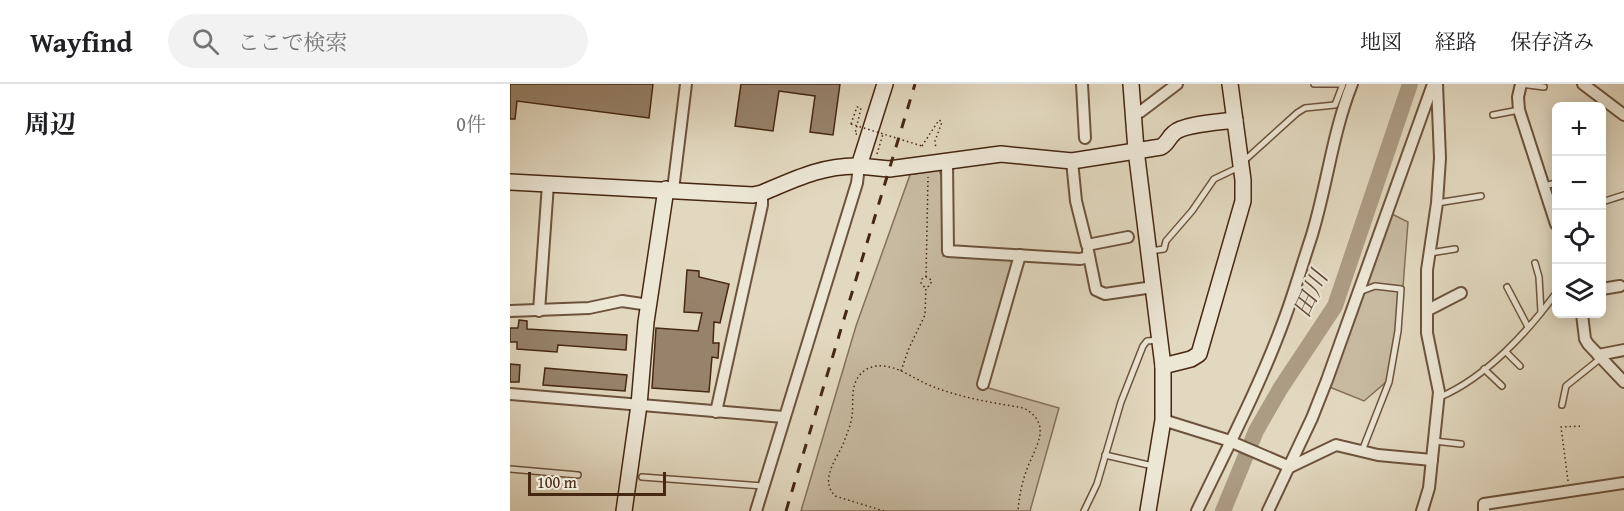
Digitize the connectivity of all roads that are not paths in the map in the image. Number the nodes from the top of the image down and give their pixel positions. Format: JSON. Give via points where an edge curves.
{"nodes":[{"id":1,"x":687,"y":84,"type":"edge"},
{"id":2,"x":885,"y":84,"type":"edge"},
{"id":3,"x":1082,"y":84,"type":"edge"},
{"id":4,"x":1131,"y":84,"type":"edge"},
{"id":5,"x":1177,"y":84,"type":"edge"},
{"id":6,"x":1230,"y":84,"type":"edge"},
{"id":7,"x":1314,"y":84,"type":"edge"},
{"id":8,"x":1352,"y":84,"type":"edge"},
{"id":9,"x":1435,"y":84,"type":"edge"},
{"id":10,"x":1583,"y":84,"type":"edge"},
{"id":11,"x":1519,"y":86,"type":"edge"},
{"id":12,"x":1544,"y":87,"type":"dead end"},
{"id":13,"x":1519,"y":110,"type":"junction"},
{"id":14,"x":1140,"y":112,"type":"dead end"},
{"id":15,"x":1493,"y":115,"type":"dead end"},
{"id":16,"x":1624,"y":115,"type":"edge"},
{"id":17,"x":1235,"y":120,"type":"junction"},
{"id":18,"x":1084,"y":138,"type":"dead end"},
{"id":19,"x":1136,"y":150,"type":"junction"},
{"id":20,"x":1072,"y":161,"type":"junction"},
{"id":21,"x":947,"y":162,"type":"junction"},
{"id":22,"x":1241,"y":164,"type":"junction"},
{"id":23,"x":859,"y":166,"type":"junction"},
{"id":24,"x":510,"y":182,"type":"edge"},
{"id":25,"x":548,"y":184,"type":"junction"},
{"id":26,"x":1552,"y":184,"type":"edge"},
{"id":27,"x":1543,"y":186,"type":"junction"},
{"id":28,"x":670,"y":190,"type":"junction"},
{"id":29,"x":762,"y":193,"type":"junction"},
{"id":30,"x":1624,"y":195,"type":"edge"},
{"id":31,"x":1481,"y":196,"type":"dead end"},
{"id":32,"x":1606,"y":201,"type":"edge"},
{"id":33,"x":1437,"y":203,"type":"junction"},
{"id":34,"x":1552,"y":210,"type":"edge"},
{"id":35,"x":1128,"y":237,"type":"dead end"},
{"id":36,"x":1087,"y":245,"type":"junction"},
{"id":37,"x":1455,"y":249,"type":"dead end"},
{"id":38,"x":1148,"y":251,"type":"junction"},
{"id":39,"x":1429,"y":253,"type":"junction"},
{"id":40,"x":1020,"y":255,"type":"junction"},
{"id":41,"x":1089,"y":257,"type":"junction"},
{"id":42,"x":1535,"y":263,"type":"dead end"},
{"id":43,"x":1153,"y":287,"type":"junction"},
{"id":44,"x":1507,"y":287,"type":"dead end"},
{"id":45,"x":1358,"y":292,"type":"junction"},
{"id":46,"x":1461,"y":293,"type":"dead end"},
{"id":47,"x":1552,"y":299,"type":"edge"},
{"id":48,"x":649,"y":304,"type":"junction"},
{"id":49,"x":1428,"y":310,"type":"junction"},
{"id":50,"x":510,"y":311,"type":"edge"},
{"id":51,"x":539,"y":311,"type":"junction"},
{"id":52,"x":1541,"y":312,"type":"junction"},
{"id":53,"x":1582,"y":318,"type":"edge"},
{"id":54,"x":1528,"y":327,"type":"junction"},
{"id":55,"x":1159,"y":340,"type":"junction"},
{"id":56,"x":1624,"y":350,"type":"edge"},
{"id":57,"x":1506,"y":352,"type":"junction"},
{"id":58,"x":1600,"y":356,"type":"junction"},
{"id":59,"x":1163,"y":366,"type":"junction"},
{"id":60,"x":1520,"y":366,"type":"dead end"},
{"id":61,"x":1484,"y":369,"type":"junction"},
{"id":62,"x":1624,"y":382,"type":"edge"},
{"id":63,"x":983,"y":384,"type":"dead end"},
{"id":64,"x":1502,"y":386,"type":"dead end"},
{"id":65,"x":513,"y":394,"type":"edge"},
{"id":66,"x":1438,"y":398,"type":"junction"},
{"id":67,"x":510,"y":405,"type":"edge"},
{"id":68,"x":639,"y":405,"type":"junction"},
{"id":69,"x":1562,"y":405,"type":"dead end"},
{"id":70,"x":716,"y":412,"type":"junction"},
{"id":71,"x":784,"y":417,"type":"junction"},
{"id":72,"x":1163,"y":420,"type":"junction"},
{"id":73,"x":1434,"y":441,"type":"junction"},
{"id":74,"x":1232,"y":443,"type":"junction"},
{"id":75,"x":1461,"y":444,"type":"dead end"},
{"id":76,"x":1362,"y":451,"type":"junction"},
{"id":77,"x":1105,"y":455,"type":"junction"},
{"id":78,"x":1432,"y":460,"type":"junction"},
{"id":79,"x":1156,"y":466,"type":"junction"},
{"id":80,"x":1288,"y":467,"type":"junction"},
{"id":81,"x":510,"y":469,"type":"edge"},
{"id":82,"x":578,"y":475,"type":"dead end"},
{"id":83,"x":642,"y":477,"type":"dead end"},
{"id":84,"x":1624,"y":483,"type":"edge"},
{"id":85,"x":763,"y":486,"type":"junction"},
{"id":86,"x":624,"y":511,"type":"edge"},
{"id":87,"x":756,"y":511,"type":"edge"},
{"id":88,"x":1084,"y":511,"type":"edge"},
{"id":89,"x":1148,"y":511,"type":"edge"},
{"id":90,"x":1197,"y":511,"type":"edge"},
{"id":91,"x":1268,"y":511,"type":"edge"},
{"id":92,"x":1422,"y":511,"type":"edge"},
{"id":93,"x":1484,"y":511,"type":"edge"}],
"edges":[{"from":1,"to":28,"type":"street"},
{"from":2,"to":23,"type":"street"},
{"from":3,"to":18,"type":"street"},
{"from":4,"to":19,"type":"street"},
{"from":5,"to":14,"type":"street"},
{"from":6,"to":17,"type":"street"},
{"from":7,"to":22,"type":"lane","via":[[1343,84],[1335,105],[1297,112]]},
{"from":8,"to":74,"type":"street","via":[[1333,141],[1315,225],[1283,322]]},
{"from":9,"to":33,"type":"street","via":[[1440,158]]},
{"from":9,"to":45,"type":"street"},
{"from":10,"to":16,"type":"street"},
{"from":11,"to":12,"type":"lane"},
{"from":11,"to":13,"type":"street"},
{"from":13,"to":15,"type":"lane"},
{"from":13,"to":27,"type":"street"},
{"from":17,"to":19,"type":"street","via":[[1186,127],[1174,132],[1161,147]]},
{"from":17,"to":22,"type":"street"},
{"from":19,"to":20,"type":"street"},
{"from":19,"to":38,"type":"street"},
{"from":20,"to":21,"type":"street","via":[[1001,154]]},
{"from":20,"to":36,"type":"street","via":[[1076,201]]},
{"from":21,"to":23,"type":"street","via":[[890,169]]},
{"from":21,"to":40,"type":"street","via":[[948,251]]},
{"from":22,"to":38,"type":"lane","via":[[1214,179],[1166,241],[1164,249]]},
{"from":22,"to":59,"type":"street","via":[[1243,201],[1203,345],[1191,359]]},
{"from":23,"to":29,"type":"street","via":[[824,168]]},
{"from":23,"to":71,"type":"street"},
{"from":24,"to":25,"type":"street"},
{"from":25,"to":28,"type":"street"},
{"from":25,"to":51,"type":"street"},
{"from":26,"to":27,"type":"lane"},
{"from":27,"to":34,"type":"street"},
{"from":28,"to":29,"type":"street"},
{"from":28,"to":48,"type":"street"},
{"from":29,"to":70,"type":"street"},
{"from":30,"to":32,"type":"lane"},
{"from":31,"to":33,"type":"lane"},
{"from":33,"to":39,"type":"street"},
{"from":35,"to":36,"type":"street"},
{"from":36,"to":41,"type":"street"},
{"from":37,"to":39,"type":"lane"},
{"from":38,"to":43,"type":"street"},
{"from":39,"to":49,"type":"street"},
{"from":40,"to":41,"type":"street"},
{"from":40,"to":63,"type":"street"},
{"from":41,"to":43,"type":"street","via":[[1096,290],[1105,294]]},
{"from":42,"to":52,"type":"lane"},
{"from":43,"to":55,"type":"street"},
{"from":44,"to":54,"type":"lane"},
{"from":45,"to":76,"type":"lane","via":[[1375,286],[1401,289],[1389,382]]},
{"from":45,"to":80,"type":"street","via":[[1312,418]]},
{"from":46,"to":49,"type":"street"},
{"from":47,"to":52,"type":"lane"},
{"from":48,"to":51,"type":"street","via":[[622,301],[589,308]]},
{"from":48,"to":68,"type":"street"},
{"from":49,"to":66,"type":"street","via":[[1426,333]]},
{"from":50,"to":51,"type":"street"},
{"from":52,"to":54,"type":"lane"},
{"from":53,"to":58,"type":"street","via":[[1585,339]]},
{"from":54,"to":57,"type":"lane"},
{"from":55,"to":59,"type":"street"},
{"from":55,"to":77,"type":"lane","via":[[1147,341],[1143,346]]},
{"from":56,"to":58,"type":"street"},
{"from":57,"to":60,"type":"lane"},
{"from":57,"to":61,"type":"lane"},
{"from":58,"to":62,"type":"street"},
{"from":58,"to":69,"type":"lane","via":[[1566,386]]},
{"from":59,"to":72,"type":"street"},
{"from":61,"to":64,"type":"lane"},
{"from":61,"to":66,"type":"lane"},
{"from":65,"to":67,"type":"street"},
{"from":65,"to":68,"type":"street"},
{"from":66,"to":73,"type":"street"},
{"from":68,"to":70,"type":"street"},
{"from":68,"to":86,"type":"street"},
{"from":70,"to":71,"type":"street"},
{"from":71,"to":85,"type":"street"},
{"from":72,"to":74,"type":"street"},
{"from":72,"to":79,"type":"street"},
{"from":73,"to":75,"type":"lane"},
{"from":73,"to":78,"type":"street"},
{"from":74,"to":80,"type":"street"},
{"from":74,"to":90,"type":"street"},
{"from":76,"to":78,"type":"street"},
{"from":76,"to":80,"type":"street","via":[[1336,445]]},
{"from":77,"to":79,"type":"lane"},
{"from":77,"to":88,"type":"lane"},
{"from":78,"to":92,"type":"street"},
{"from":79,"to":89,"type":"street"},
{"from":80,"to":91,"type":"street"},
{"from":81,"to":82,"type":"lane"},
{"from":83,"to":85,"type":"lane"},
{"from":84,"to":93,"type":"street","via":[[1484,504]]},
{"from":85,"to":87,"type":"street"}]}
